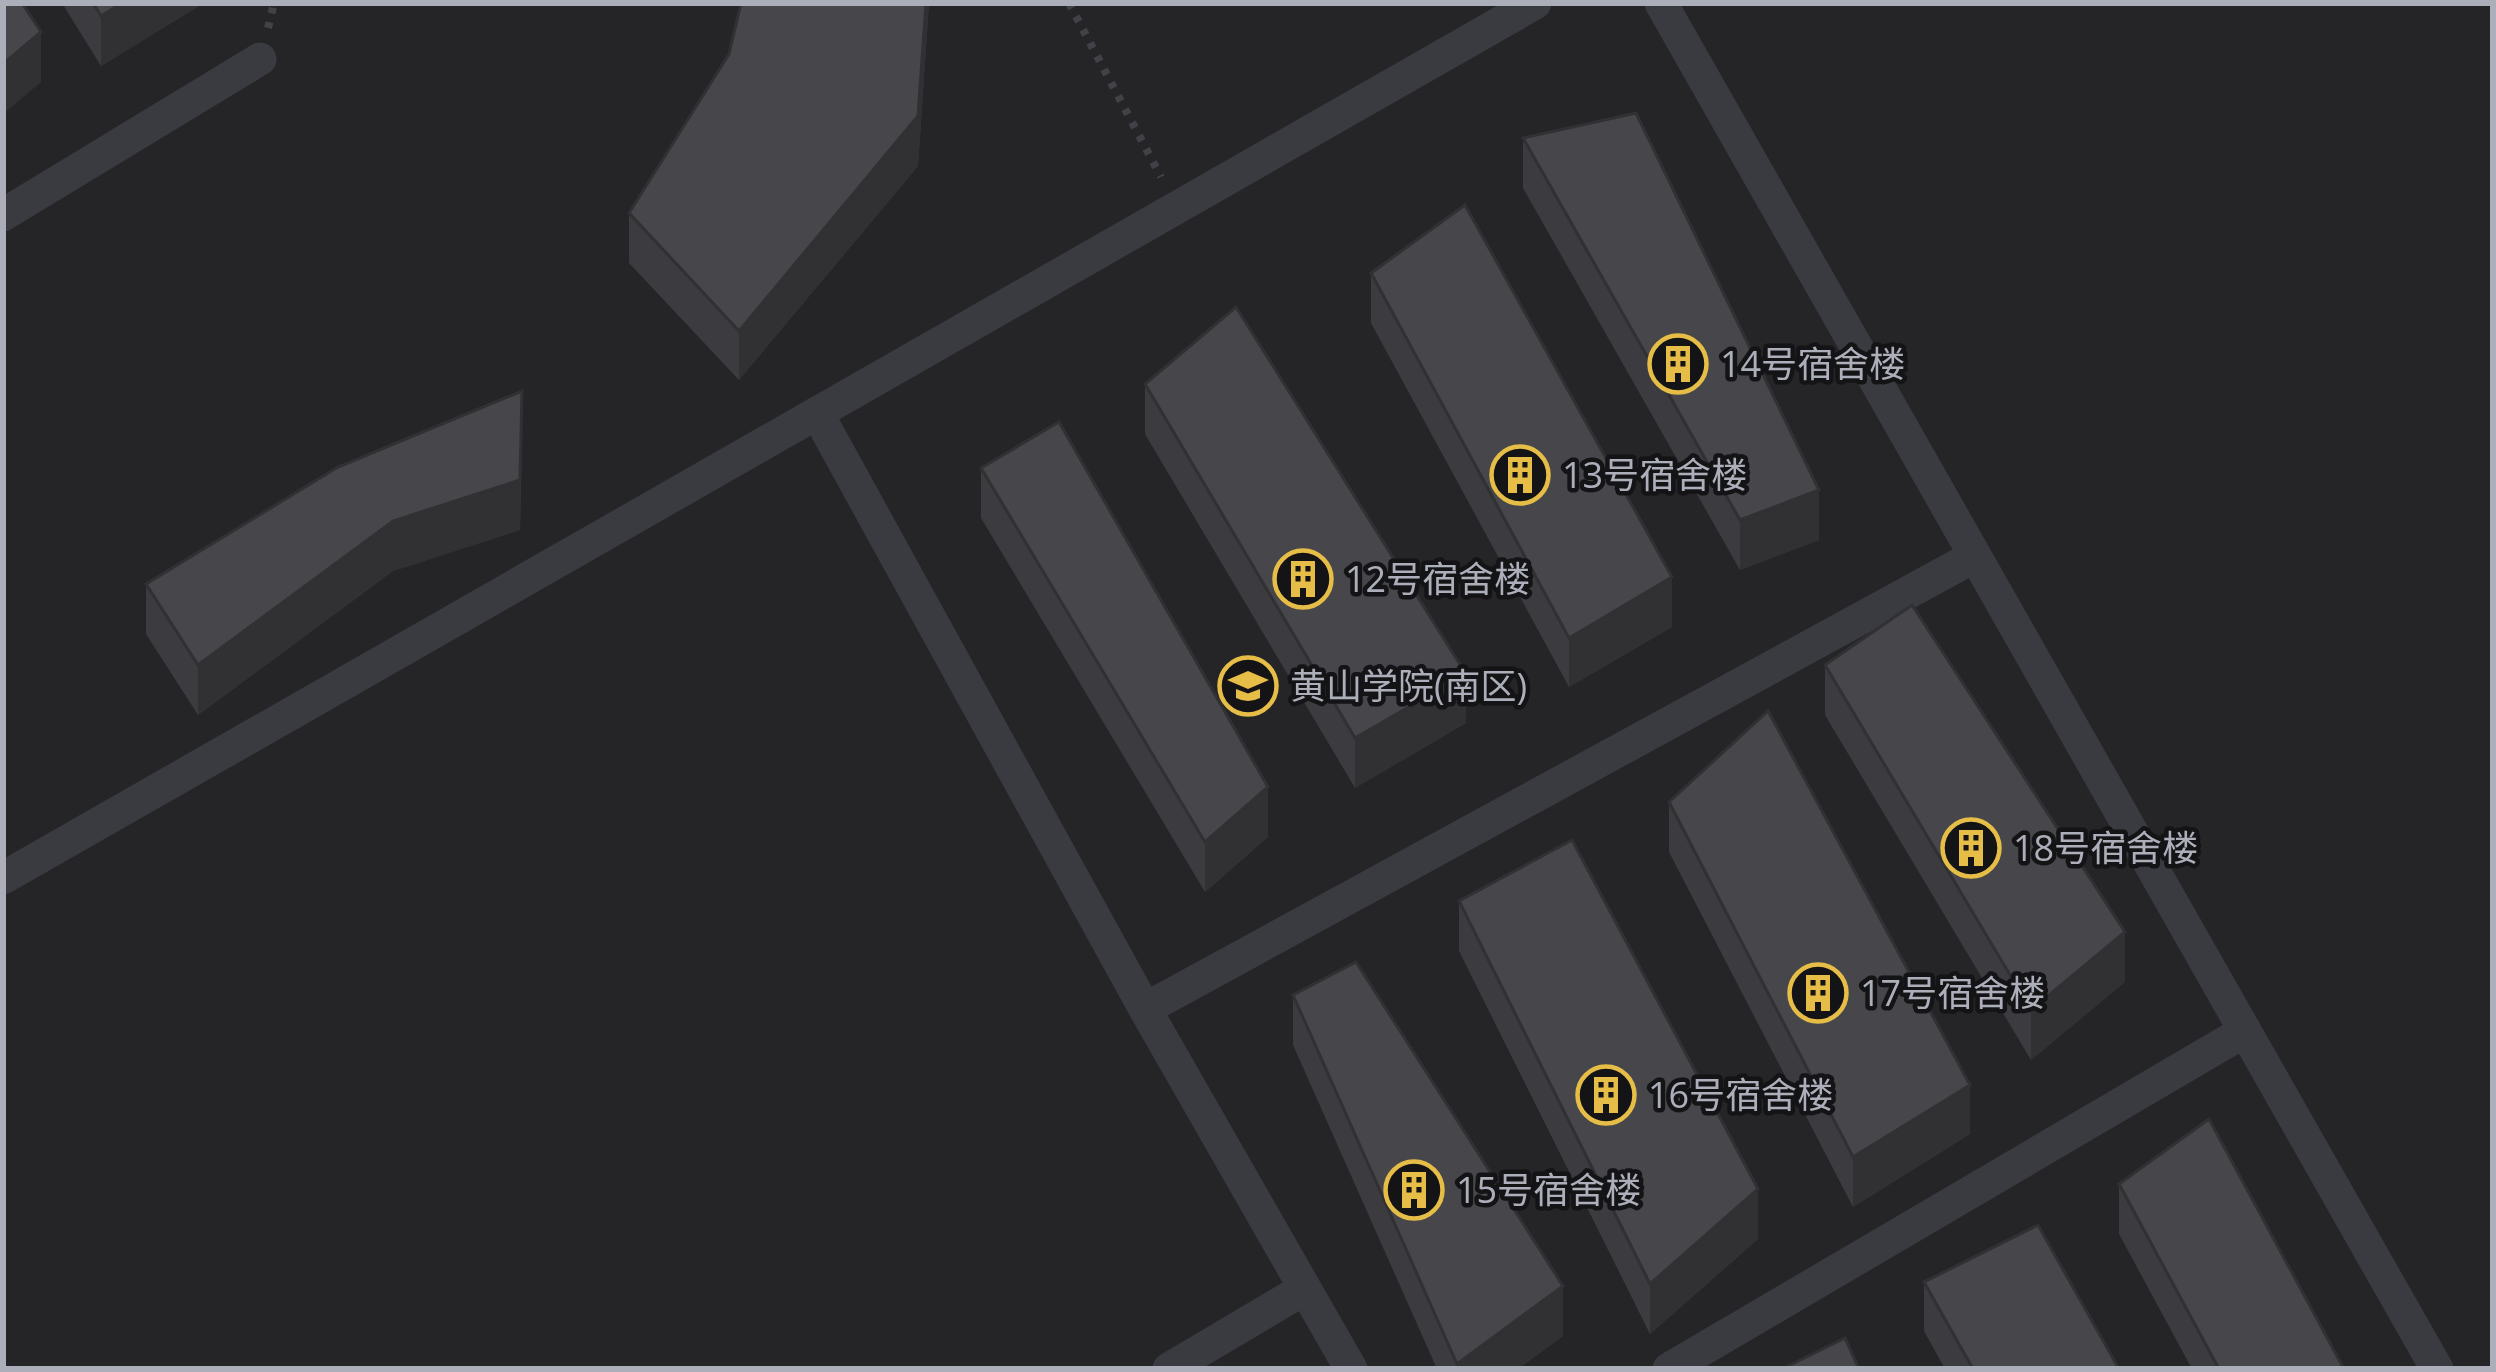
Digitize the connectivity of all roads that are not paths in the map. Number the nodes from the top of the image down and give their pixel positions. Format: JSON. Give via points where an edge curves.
{"nodes":[{"id":1,"x":1535,"y":3,"type":"edge"},
{"id":2,"x":1661,"y":3,"type":"edge"},
{"id":3,"x":260,"y":59,"type":"dead end"},
{"id":4,"x":3,"y":215,"type":"edge"},
{"id":5,"x":817,"y":413,"type":"junction"},
{"id":6,"x":1975,"y":556,"type":"junction"},
{"id":7,"x":3,"y":878,"type":"edge"},
{"id":8,"x":1145,"y":1009,"type":"junction"},
{"id":9,"x":2245,"y":1031,"type":"junction"},
{"id":10,"x":1304,"y":1289,"type":"junction"},
{"id":11,"x":1169,"y":1369,"type":"edge"},
{"id":12,"x":1351,"y":1369,"type":"edge"},
{"id":13,"x":1669,"y":1369,"type":"edge"},
{"id":14,"x":2437,"y":1369,"type":"edge"}],
"edges":[{"from":1,"to":5,"type":"street"},
{"from":2,"to":6,"type":"street"},
{"from":3,"to":4,"type":"street"},
{"from":5,"to":7,"type":"street"},
{"from":5,"to":8,"type":"street"},
{"from":6,"to":8,"type":"street"},
{"from":6,"to":9,"type":"street"},
{"from":8,"to":10,"type":"street"},
{"from":9,"to":13,"type":"street"},
{"from":9,"to":14,"type":"street"},
{"from":10,"to":11,"type":"street"},
{"from":10,"to":12,"type":"street"}]}
